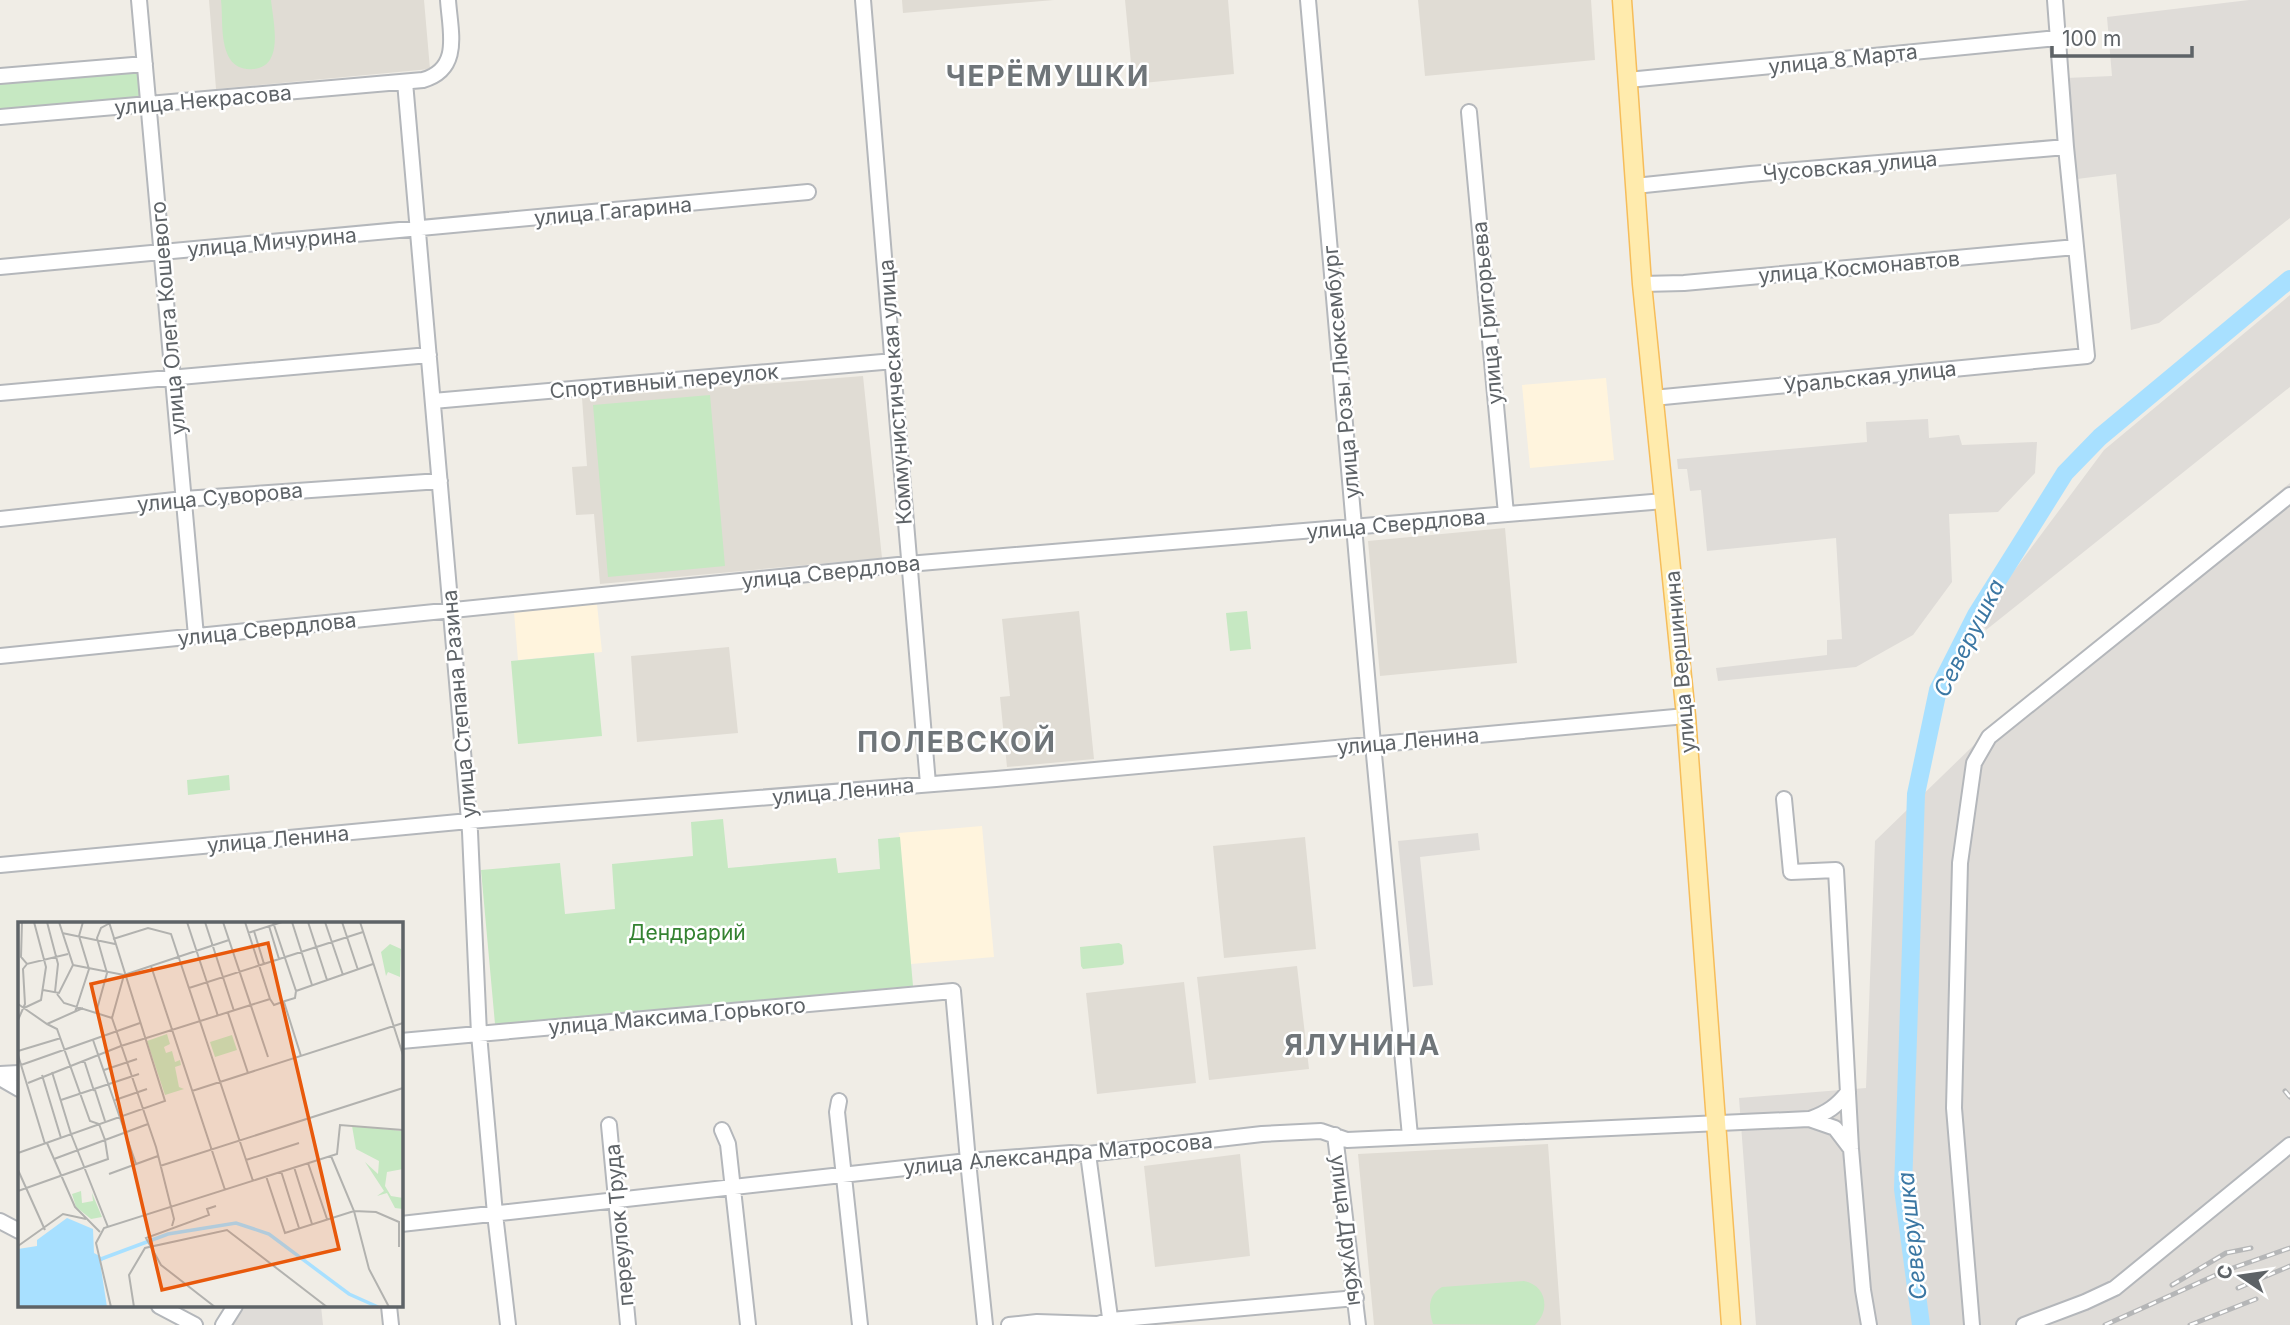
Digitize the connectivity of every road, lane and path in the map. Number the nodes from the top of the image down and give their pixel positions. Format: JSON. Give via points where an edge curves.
{"nodes":[{"id":1,"x":139,"y":0,"type":"edge"},
{"id":2,"x":448,"y":0,"type":"edge"},
{"id":3,"x":863,"y":0,"type":"edge"},
{"id":4,"x":1308,"y":0,"type":"edge"},
{"id":5,"x":1622,"y":0,"type":"edge"},
{"id":6,"x":2055,"y":0,"type":"edge"},
{"id":7,"x":2057,"y":38,"type":"junction"},
{"id":8,"x":145,"y":64,"type":"junction"},
{"id":9,"x":0,"y":76,"type":"edge"},
{"id":10,"x":1628,"y":80,"type":"junction"},
{"id":11,"x":405,"y":82,"type":"junction"},
{"id":12,"x":149,"y":105,"type":"junction"},
{"id":13,"x":1469,"y":112,"type":"dead end"},
{"id":14,"x":0,"y":117,"type":"edge"},
{"id":15,"x":2066,"y":147,"type":"junction"},
{"id":16,"x":1635,"y":186,"type":"junction"},
{"id":17,"x":808,"y":192,"type":"dead end"},
{"id":18,"x":418,"y":229,"type":"junction"},
{"id":19,"x":2077,"y":247,"type":"junction"},
{"id":20,"x":162,"y":252,"type":"junction"},
{"id":21,"x":0,"y":267,"type":"edge"},
{"id":22,"x":1642,"y":284,"type":"junction"},
{"id":23,"x":429,"y":355,"type":"junction"},
{"id":24,"x":894,"y":361,"type":"junction"},
{"id":25,"x":173,"y":378,"type":"junction"},
{"id":26,"x":0,"y":393,"type":"edge"},
{"id":27,"x":1653,"y":398,"type":"junction"},
{"id":28,"x":433,"y":401,"type":"junction"},
{"id":29,"x":440,"y":481,"type":"junction"},
{"id":30,"x":2290,"y":495,"type":"edge"},
{"id":31,"x":184,"y":499,"type":"junction"},
{"id":32,"x":1664,"y":501,"type":"junction"},
{"id":33,"x":1506,"y":514,"type":"junction"},
{"id":34,"x":0,"y":519,"type":"edge"},
{"id":35,"x":1354,"y":527,"type":"junction"},
{"id":36,"x":908,"y":564,"type":"junction"},
{"id":37,"x":451,"y":610,"type":"junction"},
{"id":38,"x":196,"y":636,"type":"junction"},
{"id":39,"x":0,"y":656,"type":"edge"},
{"id":40,"x":1686,"y":716,"type":"junction"},
{"id":41,"x":1373,"y":744,"type":"junction"},
{"id":42,"x":928,"y":784,"type":"junction"},
{"id":43,"x":1784,"y":799,"type":"dead end"},
{"id":44,"x":469,"y":821,"type":"junction"},
{"id":45,"x":0,"y":865,"type":"edge"},
{"id":46,"x":479,"y":1034,"type":"junction"},
{"id":47,"x":402,"y":1041,"type":"edge"},
{"id":48,"x":18,"y":1073,"type":"edge"},
{"id":49,"x":0,"y":1076,"type":"edge"},
{"id":50,"x":18,"y":1088,"type":"edge"},
{"id":51,"x":1848,"y":1092,"type":"junction"},
{"id":52,"x":839,"y":1101,"type":"dead end"},
{"id":53,"x":1809,"y":1119,"type":"junction"},
{"id":54,"x":1716,"y":1122,"type":"junction"},
{"id":55,"x":609,"y":1125,"type":"dead end"},
{"id":56,"x":722,"y":1130,"type":"dead end"},
{"id":57,"x":1335,"y":1135,"type":"junction"},
{"id":58,"x":1410,"y":1136,"type":"junction"},
{"id":59,"x":2290,"y":1145,"type":"edge"},
{"id":60,"x":1851,"y":1149,"type":"junction"},
{"id":61,"x":1088,"y":1154,"type":"junction"},
{"id":62,"x":968,"y":1161,"type":"junction"},
{"id":63,"x":844,"y":1175,"type":"junction"},
{"id":64,"x":732,"y":1186,"type":"junction"},
{"id":65,"x":616,"y":1199,"type":"junction"},
{"id":66,"x":495,"y":1214,"type":"junction"},
{"id":67,"x":0,"y":1221,"type":"edge"},
{"id":68,"x":402,"y":1224,"type":"edge"},
{"id":69,"x":18,"y":1230,"type":"edge"},
{"id":70,"x":1356,"y":1298,"type":"junction"},
{"id":71,"x":163,"y":1308,"type":"edge"},
{"id":72,"x":234,"y":1308,"type":"edge"},
{"id":73,"x":1111,"y":1323,"type":"edge"},
{"id":74,"x":195,"y":1325,"type":"edge"},
{"id":75,"x":223,"y":1325,"type":"edge"},
{"id":76,"x":508,"y":1325,"type":"edge"},
{"id":77,"x":628,"y":1325,"type":"edge"},
{"id":78,"x":748,"y":1325,"type":"edge"},
{"id":79,"x":860,"y":1325,"type":"edge"},
{"id":80,"x":985,"y":1325,"type":"edge"},
{"id":81,"x":1009,"y":1325,"type":"edge"},
{"id":82,"x":1358,"y":1325,"type":"edge"},
{"id":83,"x":1731,"y":1325,"type":"edge"},
{"id":84,"x":1870,"y":1325,"type":"edge"},
{"id":85,"x":1972,"y":1325,"type":"edge"},
{"id":86,"x":2024,"y":1325,"type":"edge"}],
"edges":[{"from":1,"to":8,"type":"street","name":"улица Олега Кошевого"},
{"from":2,"to":11,"type":"street","name":"улица Некрасова","via":[[449,63],[430,78]]},
{"from":3,"to":24,"type":"street","name":"Коммунистическая улица"},
{"from":4,"to":35,"type":"street","name":"улица Розы Люксембург"},
{"from":5,"to":10,"type":"main road","name":"улица Вершинина"},
{"from":6,"to":7,"type":"street"},
{"from":7,"to":10,"type":"street","name":"улица 8 Марта"},
{"from":7,"to":15,"type":"street"},
{"from":8,"to":9,"type":"street","name":"улица Некрасова"},
{"from":8,"to":12,"type":"street","name":"улица Олега Кошевого"},
{"from":10,"to":16,"type":"main road","name":"улица Вершинина"},
{"from":11,"to":12,"type":"street","name":"улица Некрасова"},
{"from":11,"to":18,"type":"street","name":"улица Степана Разина"},
{"from":12,"to":14,"type":"street","name":"улица Некрасова"},
{"from":12,"to":20,"type":"street","name":"улица Олега Кошевого"},
{"from":13,"to":33,"type":"street","name":"улица Григорьева"},
{"from":15,"to":16,"type":"street","name":"Чусовская улица"},
{"from":15,"to":19,"type":"street"},
{"from":16,"to":22,"type":"main road","name":"улица Вершинина"},
{"from":17,"to":18,"type":"street","name":"улица Гагарина"},
{"from":18,"to":20,"type":"street","name":"улица Мичурина"},
{"from":18,"to":23,"type":"street","name":"улица Степана Разина"},
{"from":19,"to":22,"type":"street","name":"улица Космонавтов"},
{"from":19,"to":27,"type":"street","name":"Уральская улица","via":[[2087,356]]},
{"from":20,"to":21,"type":"street","name":"улица Мичурина"},
{"from":20,"to":25,"type":"street","name":"улица Олега Кошевого"},
{"from":22,"to":27,"type":"main road","name":"улица Вершинина"},
{"from":23,"to":25,"type":"street"},
{"from":23,"to":28,"type":"street","name":"улица Степана Разина"},
{"from":24,"to":28,"type":"street","name":"Спортивный переулок"},
{"from":24,"to":36,"type":"street","name":"Коммунистическая улица"},
{"from":25,"to":26,"type":"street"},
{"from":25,"to":31,"type":"street","name":"улица Олега Кошевого"},
{"from":27,"to":32,"type":"main road","name":"улица Вершинина"},
{"from":28,"to":29,"type":"street","name":"улица Степана Разина"},
{"from":29,"to":31,"type":"street","name":"улица Суворова"},
{"from":29,"to":37,"type":"street","name":"улица Степана Разина"},
{"from":30,"to":85,"type":"street","via":[[1989,737],[1974,763],[1960,863],[1954,1108]]},
{"from":31,"to":34,"type":"street","name":"улица Суворова"},
{"from":31,"to":38,"type":"street","name":"улица Олега Кошевого"},
{"from":32,"to":33,"type":"street","name":"улица Свердлова"},
{"from":32,"to":40,"type":"main road","name":"улица Вершинина"},
{"from":33,"to":35,"type":"street","name":"улица Свердлова"},
{"from":35,"to":36,"type":"street","name":"улица Свердлова"},
{"from":35,"to":41,"type":"street","name":"улица Розы Люксембург"},
{"from":36,"to":37,"type":"street","name":"улица Свердлова"},
{"from":36,"to":42,"type":"street","name":"Коммунистическая улица"},
{"from":37,"to":38,"type":"street","name":"улица Свердлова"},
{"from":37,"to":44,"type":"street","name":"улица Степана Разина"},
{"from":38,"to":39,"type":"street","name":"улица Свердлова"},
{"from":40,"to":41,"type":"street","name":"улица Ленина"},
{"from":40,"to":54,"type":"main road","name":"улица Вершинина"},
{"from":41,"to":42,"type":"street","name":"улица Ленина"},
{"from":41,"to":58,"type":"street","name":"улица Розы Люксембург"},
{"from":42,"to":44,"type":"street","name":"улица Ленина"},
{"from":43,"to":51,"type":"street","via":[[1791,872],[1836,870]]},
{"from":44,"to":45,"type":"street","name":"улица Ленина"},
{"from":44,"to":46,"type":"street","name":"улица Степана Разина"},
{"from":46,"to":47,"type":"street","name":"улица Максима Горького"},
{"from":46,"to":62,"type":"street","name":"улица Максима Горького","via":[[953,991]]},
{"from":46,"to":66,"type":"street","name":"улица Степана Разина"},
{"from":48,"to":49,"type":"street"},
{"from":49,"to":50,"type":"street"},
{"from":51,"to":53,"type":"street","via":[[1826,1113]]},
{"from":51,"to":60,"type":"street"},
{"from":52,"to":63,"type":"street"},
{"from":53,"to":54,"type":"street","name":"улица Александра Матросова"},
{"from":53,"to":60,"type":"street","via":[[1835,1128]]},
{"from":54,"to":58,"type":"street","name":"улица Александра Матросова"},
{"from":54,"to":83,"type":"main road","name":"улица Вершинина"},
{"from":55,"to":65,"type":"street","name":"переулок Труда"},
{"from":56,"to":64,"type":"street"},
{"from":57,"to":58,"type":"street","name":"улица Александра Матросова","via":[[1348,1140]]},
{"from":57,"to":61,"type":"street","name":"улица Александра Матросова","via":[[1321,1131],[1262,1134]]},
{"from":57,"to":70,"type":"street","name":"улица Дружбы"},
{"from":59,"to":86,"type":"street","via":[[2115,1288]]},
{"from":60,"to":84,"type":"street"},
{"from":61,"to":62,"type":"street","name":"улица Александра Матросова"},
{"from":61,"to":73,"type":"street"},
{"from":62,"to":63,"type":"street","name":"улица Александра Матросова"},
{"from":62,"to":80,"type":"street"},
{"from":63,"to":64,"type":"street","name":"улица Александра Матросова"},
{"from":63,"to":79,"type":"street"},
{"from":64,"to":65,"type":"street","name":"улица Александра Матросова"},
{"from":64,"to":78,"type":"street"},
{"from":65,"to":66,"type":"street","name":"улица Александра Матросова"},
{"from":65,"to":77,"type":"street","name":"переулок Труда"},
{"from":66,"to":68,"type":"street","name":"улица Александра Матросова"},
{"from":66,"to":76,"type":"street","name":"улица Степана Разина"},
{"from":67,"to":69,"type":"street"},
{"from":70,"to":73,"type":"street"},
{"from":70,"to":82,"type":"street","name":"улица Дружбы"},
{"from":71,"to":74,"type":"street"},
{"from":72,"to":75,"type":"street"},
{"from":73,"to":81,"type":"street"}]}
